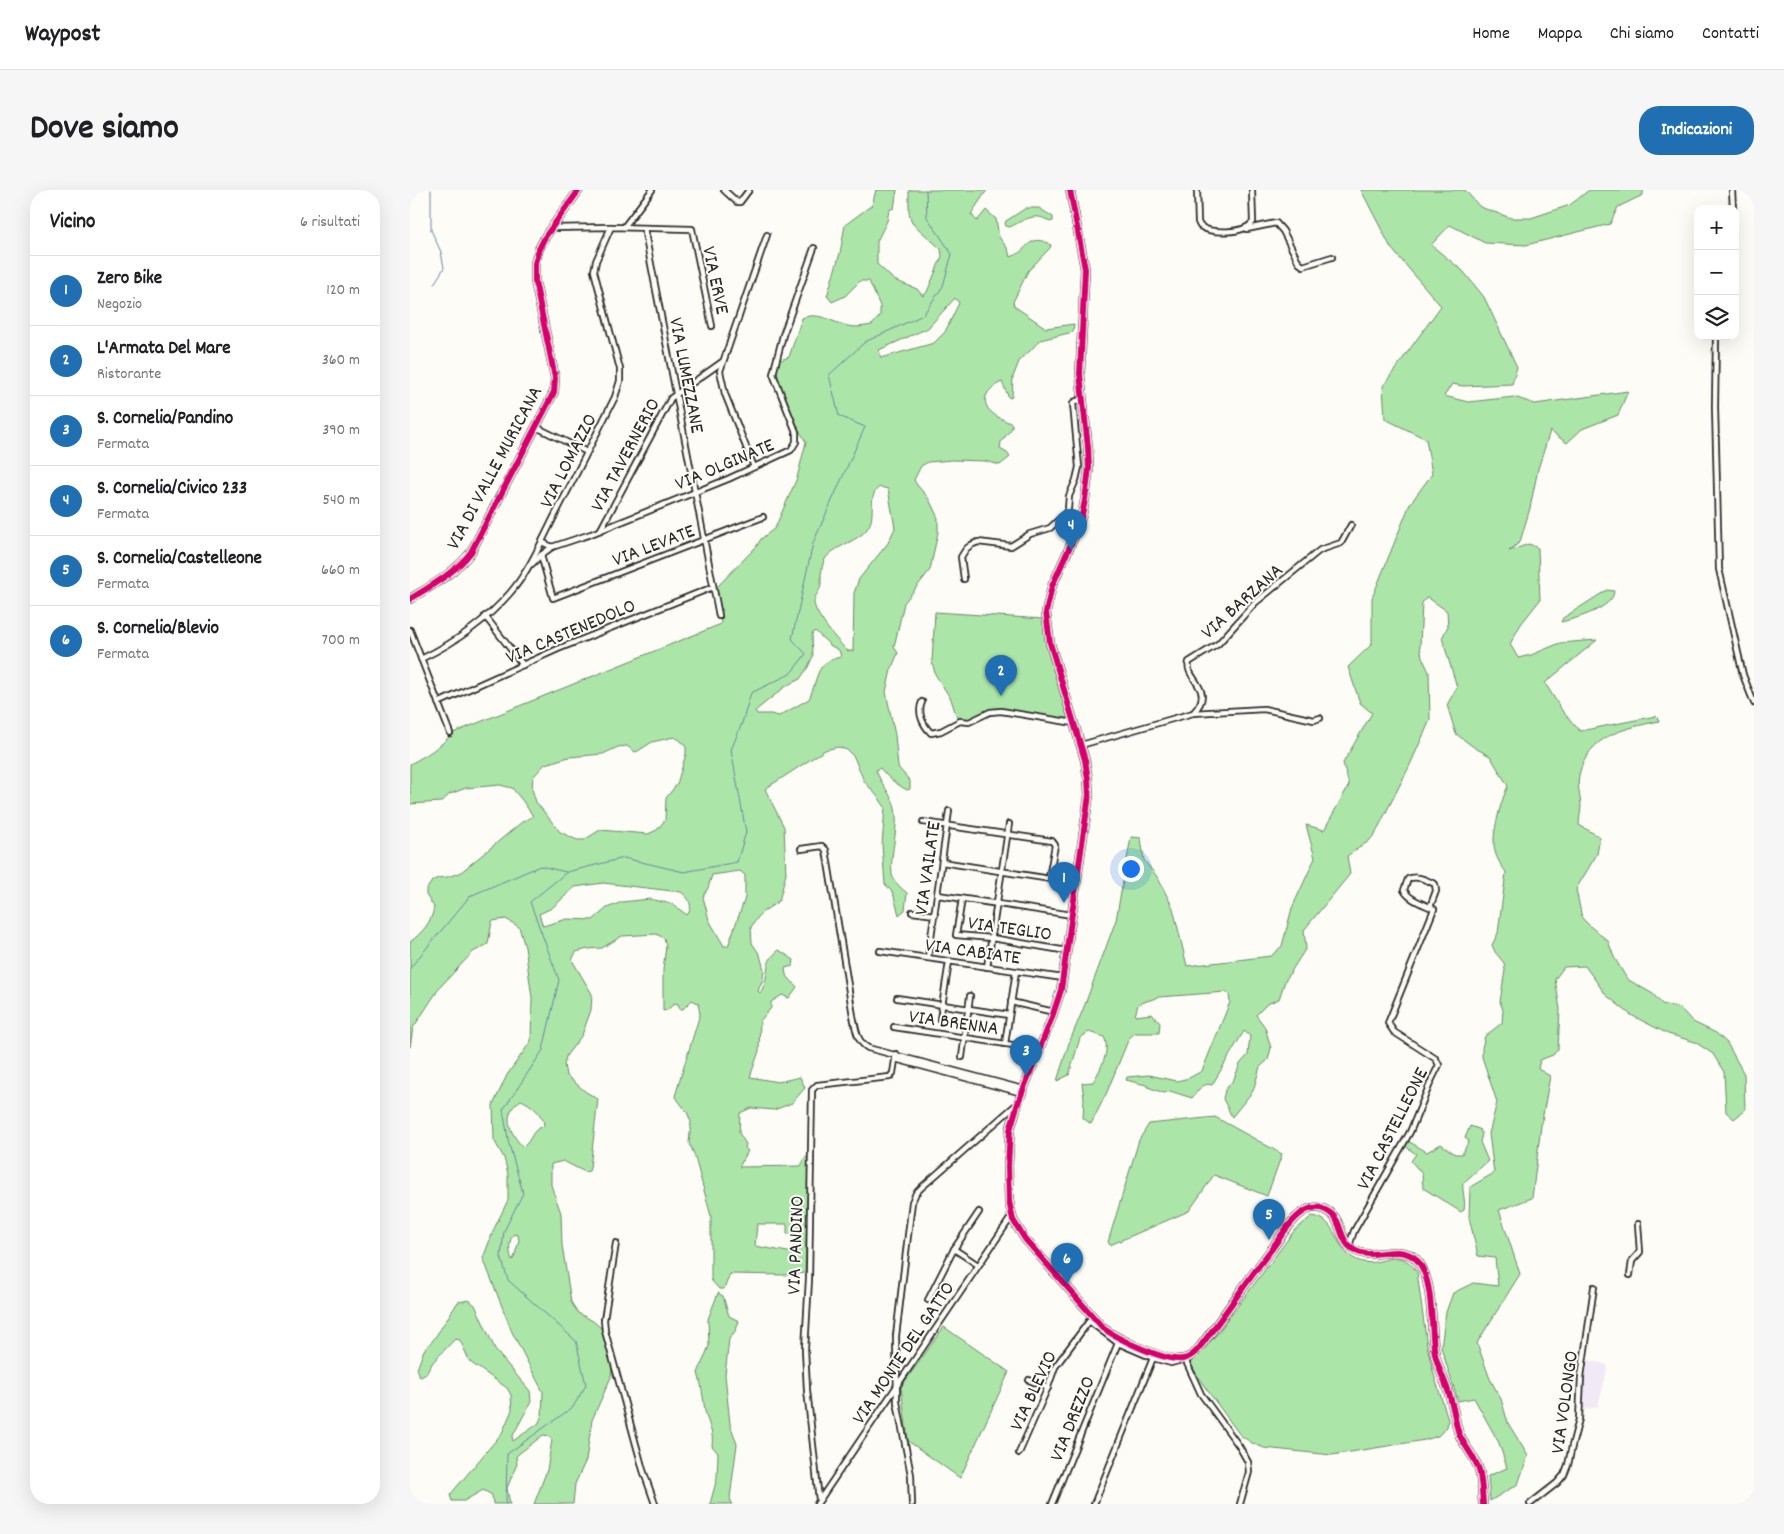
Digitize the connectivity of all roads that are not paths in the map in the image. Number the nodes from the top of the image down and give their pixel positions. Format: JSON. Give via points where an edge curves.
{"nodes":[{"id":1,"x":579,"y":190,"type":"edge"},
{"id":2,"x":652,"y":190,"type":"edge"},
{"id":3,"x":724,"y":190,"type":"edge"},
{"id":4,"x":749,"y":190,"type":"edge"},
{"id":5,"x":1070,"y":190,"type":"edge"},
{"id":6,"x":1197,"y":190,"type":"edge"},
{"id":7,"x":1252,"y":190,"type":"edge"},
{"id":8,"x":1732,"y":190,"type":"edge"},
{"id":9,"x":1733,"y":205,"type":"edge"},
{"id":10,"x":611,"y":226,"type":"junction"},
{"id":11,"x":624,"y":227,"type":"junction"},
{"id":12,"x":552,"y":228,"type":"junction"},
{"id":13,"x":644,"y":228,"type":"junction"},
{"id":14,"x":1242,"y":230,"type":"junction"},
{"id":15,"x":767,"y":235,"type":"dead end"},
{"id":16,"x":814,"y":248,"type":"dead end"},
{"id":17,"x":1332,"y":257,"type":"dead end"},
{"id":18,"x":712,"y":326,"type":"dead end"},
{"id":19,"x":1716,"y":340,"type":"edge"},
{"id":20,"x":722,"y":362,"type":"junction"},
{"id":21,"x":676,"y":394,"type":"junction"},
{"id":22,"x":1082,"y":399,"type":"junction"},
{"id":23,"x":536,"y":427,"type":"junction"},
{"id":24,"x":587,"y":452,"type":"junction"},
{"id":25,"x":754,"y":467,"type":"junction"},
{"id":26,"x":695,"y":492,"type":"junction"},
{"id":27,"x":763,"y":516,"type":"dead end"},
{"id":28,"x":1351,"y":525,"type":"dead end"},
{"id":29,"x":601,"y":529,"type":"junction"},
{"id":30,"x":705,"y":541,"type":"junction"},
{"id":31,"x":542,"y":542,"type":"junction"},
{"id":32,"x":552,"y":547,"type":"junction"},
{"id":33,"x":541,"y":555,"type":"junction"},
{"id":34,"x":526,"y":571,"type":"junction"},
{"id":35,"x":964,"y":579,"type":"dead end"},
{"id":36,"x":714,"y":587,"type":"junction"},
{"id":37,"x":411,"y":598,"type":"edge"},
{"id":38,"x":486,"y":616,"type":"junction"},
{"id":39,"x":719,"y":616,"type":"dead end"},
{"id":40,"x":410,"y":630,"type":"edge"},
{"id":41,"x":421,"y":659,"type":"junction"},
{"id":42,"x":523,"y":665,"type":"junction"},
{"id":43,"x":922,"y":702,"type":"dead end"},
{"id":44,"x":438,"y":703,"type":"junction"},
{"id":45,"x":1754,"y":704,"type":"edge"},
{"id":46,"x":1193,"y":713,"type":"junction"},
{"id":47,"x":1320,"y":718,"type":"dead end"},
{"id":48,"x":1074,"y":724,"type":"junction"},
{"id":49,"x":450,"y":733,"type":"dead end"},
{"id":50,"x":1081,"y":745,"type":"junction"},
{"id":51,"x":949,"y":811,"type":"dead end"},
{"id":52,"x":923,"y":822,"type":"dead end"},
{"id":53,"x":1008,"y":824,"type":"dead end"},
{"id":54,"x":947,"y":826,"type":"junction"},
{"id":55,"x":1007,"y":835,"type":"junction"},
{"id":56,"x":801,"y":849,"type":"dead end"},
{"id":57,"x":942,"y":862,"type":"junction"},
{"id":58,"x":1002,"y":871,"type":"junction"},
{"id":59,"x":1049,"y":878,"type":"junction"},
{"id":60,"x":1076,"y":883,"type":"junction"},
{"id":61,"x":938,"y":895,"type":"junction"},
{"id":62,"x":962,"y":899,"type":"junction"},
{"id":63,"x":997,"y":904,"type":"junction"},
{"id":64,"x":1430,"y":907,"type":"junction"},
{"id":65,"x":912,"y":912,"type":"dead end"},
{"id":66,"x":935,"y":915,"type":"junction"},
{"id":67,"x":1072,"y":915,"type":"junction"},
{"id":68,"x":992,"y":938,"type":"junction"},
{"id":69,"x":880,"y":951,"type":"dead end"},
{"id":70,"x":1067,"y":951,"type":"junction"},
{"id":71,"x":928,"y":958,"type":"junction"},
{"id":72,"x":950,"y":962,"type":"junction"},
{"id":73,"x":987,"y":967,"type":"junction"},
{"id":74,"x":1016,"y":971,"type":"junction"},
{"id":75,"x":1063,"y":978,"type":"junction"},
{"id":76,"x":970,"y":996,"type":"dead end"},
{"id":77,"x":897,"y":998,"type":"dead end"},
{"id":78,"x":1011,"y":1002,"type":"junction"},
{"id":79,"x":942,"y":1005,"type":"junction"},
{"id":80,"x":969,"y":1009,"type":"junction"},
{"id":81,"x":1054,"y":1012,"type":"junction"},
{"id":82,"x":1010,"y":1015,"type":"junction"},
{"id":83,"x":940,"y":1018,"type":"dead end"},
{"id":84,"x":894,"y":1028,"type":"dead end"},
{"id":85,"x":965,"y":1038,"type":"junction"},
{"id":86,"x":1006,"y":1044,"type":"junction"},
{"id":87,"x":1039,"y":1049,"type":"junction"},
{"id":88,"x":896,"y":1056,"type":"junction"},
{"id":89,"x":962,"y":1057,"type":"dead end"},
{"id":90,"x":1022,"y":1091,"type":"junction"},
{"id":91,"x":1018,"y":1103,"type":"junction"},
{"id":92,"x":979,"y":1212,"type":"dead end"},
{"id":93,"x":1012,"y":1216,"type":"junction"},
{"id":94,"x":1638,"y":1224,"type":"dead end"},
{"id":95,"x":616,"y":1243,"type":"dead end"},
{"id":96,"x":1349,"y":1246,"type":"junction"},
{"id":97,"x":954,"y":1249,"type":"junction"},
{"id":98,"x":978,"y":1266,"type":"junction"},
{"id":99,"x":1630,"y":1275,"type":"dead end"},
{"id":100,"x":1594,"y":1287,"type":"dead end"},
{"id":101,"x":928,"y":1300,"type":"dead end"},
{"id":102,"x":1090,"y":1319,"type":"junction"},
{"id":103,"x":1118,"y":1343,"type":"junction"},
{"id":104,"x":1153,"y":1358,"type":"junction"},
{"id":105,"x":1185,"y":1359,"type":"junction"},
{"id":106,"x":1029,"y":1380,"type":"dead end"},
{"id":107,"x":896,"y":1386,"type":"junction"},
{"id":108,"x":1048,"y":1388,"type":"junction"},
{"id":109,"x":1019,"y":1452,"type":"dead end"},
{"id":110,"x":818,"y":1502,"type":"edge"},
{"id":111,"x":654,"y":1504,"type":"edge"},
{"id":112,"x":912,"y":1504,"type":"edge"},
{"id":113,"x":1052,"y":1504,"type":"edge"},
{"id":114,"x":1094,"y":1504,"type":"edge"},
{"id":115,"x":1240,"y":1504,"type":"edge"},
{"id":116,"x":1483,"y":1504,"type":"edge"},
{"id":117,"x":1530,"y":1504,"type":"edge"}],
"edges":[{"from":1,"to":12,"type":"street","name":"VIA DI VALLE MURICANA"},
{"from":2,"to":11,"type":"street"},
{"from":3,"to":4,"type":"street","via":[[740,202]]},
{"from":5,"to":22,"type":"street","via":[[1085,269],[1080,354]]},
{"from":6,"to":14,"type":"street","via":[[1201,227],[1218,231]]},
{"from":7,"to":14,"type":"street","via":[[1253,220]]},
{"from":8,"to":9,"type":"street"},
{"from":10,"to":11,"type":"street","name":"VIA ERVE"},
{"from":10,"to":12,"type":"street","name":"VIA ERVE"},
{"from":10,"to":24,"type":"street","name":"VIA LOMAZZO","via":[[594,272],[619,362],[620,381]]},
{"from":11,"to":13,"type":"street","name":"VIA ERVE"},
{"from":12,"to":23,"type":"street","name":"VIA DI VALLE MURICANA","via":[[538,249],[535,276],[555,384]]},
{"from":13,"to":18,"type":"street","name":"VIA ERVE","via":[[692,229]]},
{"from":13,"to":21,"type":"street","name":"VIA LUMEZZANE"},
{"from":14,"to":17,"type":"street","via":[[1276,223],[1303,266]]},
{"from":15,"to":20,"type":"street"},
{"from":16,"to":25,"type":"street","name":"VIA OLGINATE","via":[[783,335],[773,374],[796,432],[796,442],[791,450]]},
{"from":19,"to":45,"type":"street","via":[[1719,569]]},
{"from":20,"to":21,"type":"street"},
{"from":20,"to":25,"type":"street","via":[[720,371],[725,394]]},
{"from":21,"to":26,"type":"street","name":"VIA LUMEZZANE"},
{"from":21,"to":29,"type":"street","name":"VIA TAVERNERIO"},
{"from":22,"to":35,"type":"street","via":[[1073,404],[1079,467],[1065,514],[1050,528],[1030,534],[1011,546],[978,542],[971,545],[961,557]]},
{"from":22,"to":48,"type":"street","via":[[1089,468],[1085,500],[1075,535],[1052,586],[1046,612],[1050,643]]},
{"from":23,"to":24,"type":"street"},
{"from":23,"to":37,"type":"street","name":"VIA DI VALLE MURICANA","via":[[471,552],[461,563]]},
{"from":24,"to":31,"type":"street","name":"VIA LOMAZZO"},
{"from":25,"to":26,"type":"street","name":"VIA OLGINATE"},
{"from":26,"to":29,"type":"street","name":"VIA OLGINATE"},
{"from":26,"to":30,"type":"street","name":"VIA LUMEZZANE"},
{"from":27,"to":30,"type":"street","name":"VIA LEVATE"},
{"from":28,"to":46,"type":"street","name":"VIA BARZANA","via":[[1341,543],[1322,549],[1250,608],[1218,644],[1189,662],[1188,668],[1202,696]]},
{"from":29,"to":32,"type":"street","name":"VIA OLGINATE"},
{"from":30,"to":33,"type":"street","name":"VIA LEVATE","via":[[553,598]]},
{"from":30,"to":36,"type":"street","name":"VIA LUMEZZANE"},
{"from":31,"to":32,"type":"street"},
{"from":31,"to":34,"type":"street","name":"VIA LOMAZZO"},
{"from":32,"to":33,"type":"street","name":"VIA OLGINATE"},
{"from":33,"to":34,"type":"street","name":"VIA OLGINATE"},
{"from":34,"to":38,"type":"street","name":"VIA LOMAZZO"},
{"from":36,"to":39,"type":"street","name":"VIA LUMEZZANE"},
{"from":36,"to":42,"type":"street","name":"VIA CASTENEDOLO"},
{"from":38,"to":41,"type":"street","name":"VIA LOMAZZO","via":[[449,644]]},
{"from":38,"to":42,"type":"street"},
{"from":40,"to":41,"type":"street"},
{"from":41,"to":44,"type":"street"},
{"from":42,"to":44,"type":"street","name":"VIA CASTENEDOLO"},
{"from":43,"to":48,"type":"street","via":[[921,718],[930,733],[941,731],[960,720],[969,722],[990,712],[1002,711]]},
{"from":44,"to":49,"type":"street"},
{"from":46,"to":47,"type":"street","via":[[1264,709]]},
{"from":46,"to":50,"type":"street"},
{"from":48,"to":50,"type":"street"},
{"from":50,"to":60,"type":"street","via":[[1089,795]]},
{"from":51,"to":54,"type":"street","name":"VIA VAILATE"},
{"from":52,"to":54,"type":"street"},
{"from":53,"to":55,"type":"street"},
{"from":54,"to":55,"type":"street"},
{"from":54,"to":57,"type":"street","name":"VIA VAILATE"},
{"from":55,"to":58,"type":"street"},
{"from":55,"to":59,"type":"street","via":[[1054,842]]},
{"from":56,"to":88,"type":"street","via":[[822,846],[826,850],[859,1039],[868,1048]]},
{"from":57,"to":58,"type":"street"},
{"from":57,"to":61,"type":"street","name":"VIA VAILATE"},
{"from":58,"to":59,"type":"street"},
{"from":58,"to":63,"type":"street"},
{"from":59,"to":60,"type":"street"},
{"from":60,"to":67,"type":"street"},
{"from":61,"to":62,"type":"street"},
{"from":61,"to":66,"type":"street","name":"VIA VAILATE"},
{"from":62,"to":63,"type":"street"},
{"from":62,"to":68,"type":"street","name":"VIA TEGLIO","via":[[956,935]]},
{"from":63,"to":67,"type":"street"},
{"from":63,"to":68,"type":"street"},
{"from":64,"to":64,"type":"street","name":"VIA CASTELLEONE","via":[[1406,894],[1404,890],[1408,879],[1418,878],[1434,884],[1436,892]]},
{"from":64,"to":96,"type":"street","name":"VIA CASTELLEONE","via":[[1434,909],[1388,1023],[1394,1032],[1440,1064],[1410,1132]]},
{"from":65,"to":66,"type":"street"},
{"from":66,"to":71,"type":"street","name":"VIA VAILATE"},
{"from":67,"to":70,"type":"street"},
{"from":68,"to":70,"type":"street","name":"VIA TEGLIO"},
{"from":68,"to":73,"type":"street"},
{"from":69,"to":71,"type":"street","name":"VIA CABIATE"},
{"from":70,"to":75,"type":"street"},
{"from":71,"to":72,"type":"street","name":"VIA CABIATE"},
{"from":72,"to":73,"type":"street","name":"VIA CABIATE"},
{"from":72,"to":79,"type":"street"},
{"from":73,"to":74,"type":"street","name":"VIA CABIATE"},
{"from":74,"to":75,"type":"street","name":"VIA CABIATE"},
{"from":74,"to":78,"type":"street"},
{"from":75,"to":81,"type":"street"},
{"from":76,"to":80,"type":"street"},
{"from":77,"to":79,"type":"street"},
{"from":78,"to":81,"type":"street"},
{"from":78,"to":82,"type":"street"},
{"from":79,"to":80,"type":"street"},
{"from":79,"to":83,"type":"street"},
{"from":80,"to":82,"type":"street"},
{"from":80,"to":85,"type":"street"},
{"from":81,"to":87,"type":"street"},
{"from":82,"to":86,"type":"street"},
{"from":84,"to":85,"type":"street","name":"VIA BRENNA"},
{"from":85,"to":86,"type":"street","name":"VIA BRENNA"},
{"from":85,"to":89,"type":"street"},
{"from":86,"to":87,"type":"street","name":"VIA BRENNA"},
{"from":87,"to":90,"type":"street"},
{"from":88,"to":90,"type":"street"},
{"from":88,"to":110,"type":"street","name":"VIA PANDINO","via":[[890,1076],[817,1085],[812,1090],[806,1349]]},
{"from":90,"to":91,"type":"street"},
{"from":91,"to":93,"type":"street","via":[[1010,1130],[1008,1166]]},
{"from":91,"to":107,"type":"street","via":[[922,1187],[914,1198],[898,1322]]},
{"from":92,"to":97,"type":"street"},
{"from":93,"to":98,"type":"street","name":"VIA MONTE DEL GATTO"},
{"from":93,"to":102,"type":"street","via":[[1025,1239]]},
{"from":94,"to":99,"type":"street","via":[[1640,1252],[1632,1261]]},
{"from":95,"to":111,"type":"street","via":[[605,1331]]},
{"from":96,"to":105,"type":"street","via":[[1333,1214],[1318,1207],[1302,1212],[1199,1348]]},
{"from":96,"to":116,"type":"street","via":[[1366,1254],[1405,1253],[1415,1258],[1421,1267],[1431,1304],[1435,1355],[1459,1433],[1478,1468]]},
{"from":97,"to":98,"type":"street"},
{"from":97,"to":101,"type":"street"},
{"from":98,"to":107,"type":"street","name":"VIA MONTE DEL GATTO"},
{"from":100,"to":117,"type":"street","name":"VIA VOLONGO","via":[[1581,1377],[1579,1419],[1568,1465],[1557,1483]]},
{"from":102,"to":103,"type":"street"},
{"from":102,"to":105,"type":"street","via":[[1120,1339],[1163,1356]]},
{"from":102,"to":108,"type":"street","name":"VIA BLEVIO","via":[[1055,1367]]},
{"from":103,"to":104,"type":"street"},
{"from":103,"to":113,"type":"street","name":"VIA DREZZO"},
{"from":104,"to":105,"type":"street","via":[[1171,1363]]},
{"from":104,"to":114,"type":"street"},
{"from":105,"to":115,"type":"street","via":[[1202,1394],[1248,1462],[1249,1472]]},
{"from":106,"to":108,"type":"street"},
{"from":107,"to":110,"type":"street","name":"VIA MONTE DEL GATTO"},
{"from":107,"to":112,"type":"street","via":[[911,1475]]},
{"from":108,"to":109,"type":"street","name":"VIA BLEVIO"}]}
